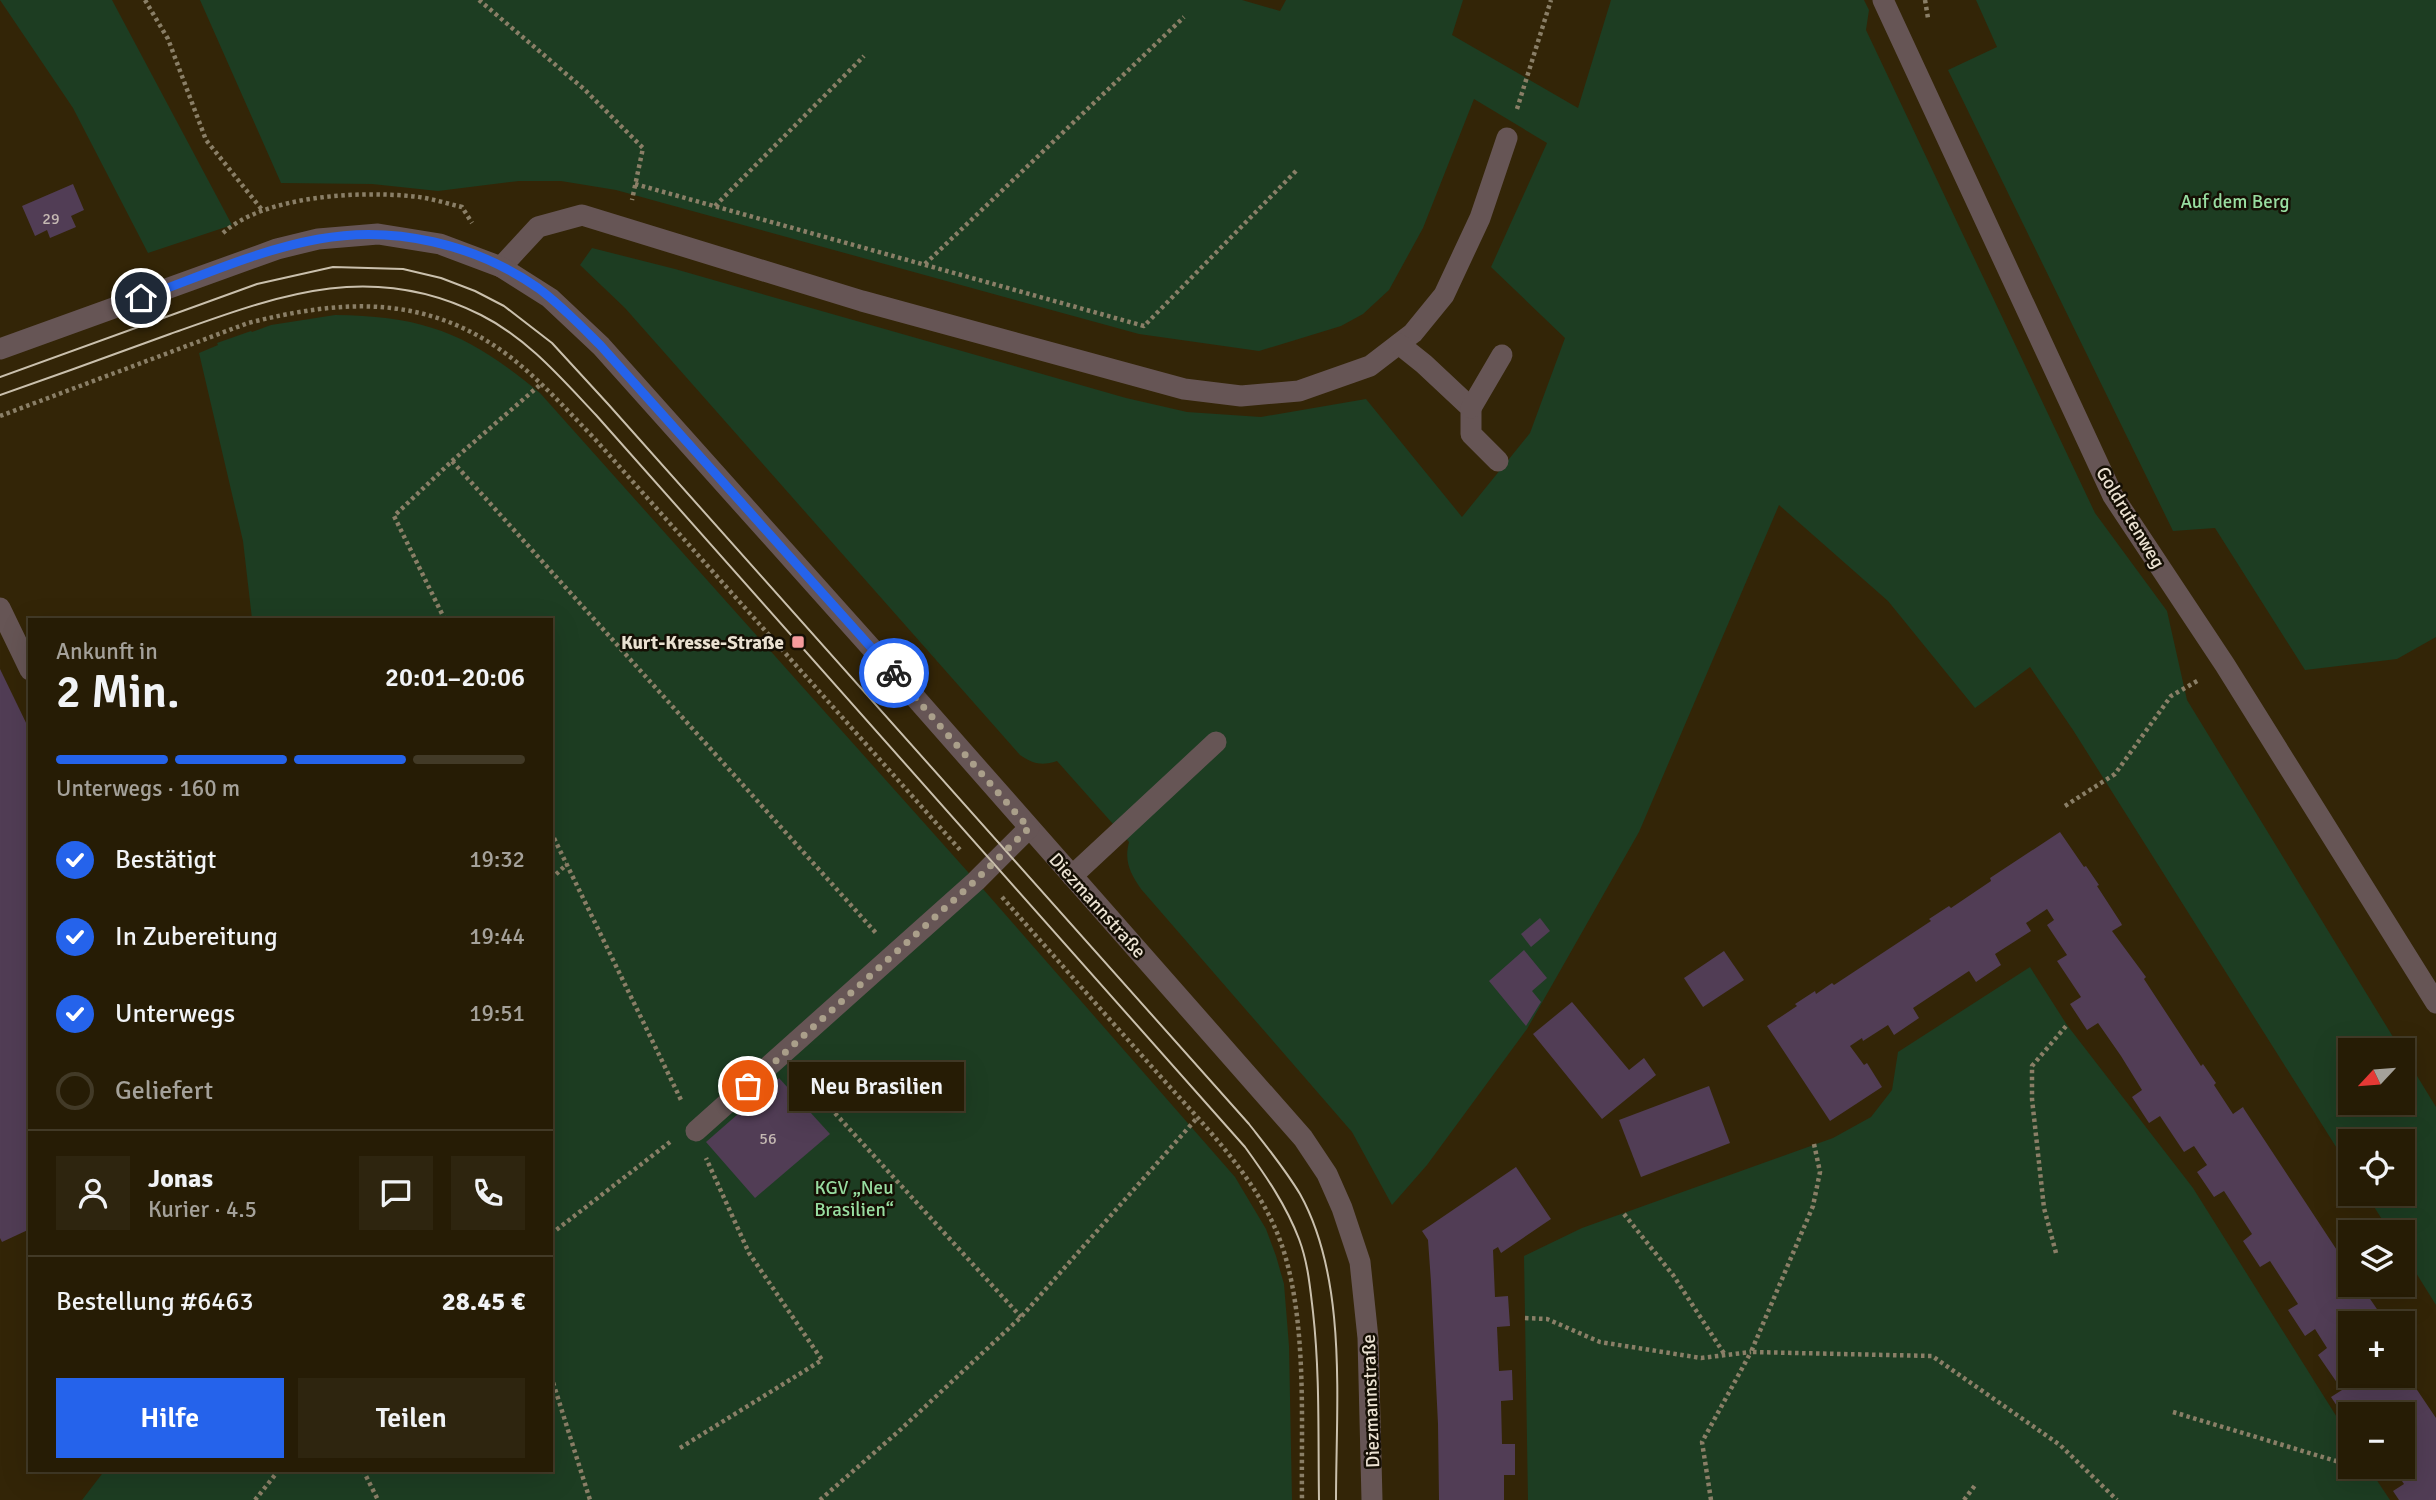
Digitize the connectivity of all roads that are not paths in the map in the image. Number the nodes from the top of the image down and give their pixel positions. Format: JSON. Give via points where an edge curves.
{"nodes":[{"id":1,"x":1883,"y":0,"type":"edge"},
{"id":2,"x":1507,"y":138,"type":"dead end"},
{"id":3,"x":501,"y":267,"type":"junction"},
{"id":4,"x":1399,"y":344,"type":"junction"},
{"id":5,"x":0,"y":349,"type":"edge"},
{"id":6,"x":1502,"y":355,"type":"dead end"},
{"id":7,"x":1471,"y":408,"type":"junction"},
{"id":8,"x":1498,"y":461,"type":"dead end"},
{"id":9,"x":0,"y":608,"type":"edge"},
{"id":10,"x":28,"y":666,"type":"edge"},
{"id":11,"x":1216,"y":742,"type":"dead end"},
{"id":12,"x":1029,"y":828,"type":"junction"},
{"id":13,"x":1072,"y":876,"type":"junction"},
{"id":14,"x":2436,"y":1003,"type":"edge"},
{"id":15,"x":696,"y":1131,"type":"road end"},
{"id":16,"x":1372,"y":1500,"type":"edge"}],
"edges":[{"from":1,"to":14,"type":"street","name":"Goldrutenweg","via":[[2113,496],[2225,665]]},
{"from":2,"to":4,"type":"street","via":[[1480,218],[1444,295]]},
{"from":3,"to":4,"type":"street","via":[[538,228],[582,215],[862,301],[1184,389],[1241,396],[1299,391],[1370,366]]},
{"from":3,"to":5,"type":"street","name":"Diezmannstraße","via":[[459,249],[408,237],[379,234],[318,239],[223,267]]},
{"from":3,"to":12,"type":"street","name":"Diezmannstraße","via":[[550,298],[601,346]]},
{"from":4,"to":7,"type":"street"},
{"from":6,"to":7,"type":"street"},
{"from":7,"to":8,"type":"street","via":[[1471,434]]},
{"from":9,"to":10,"type":"street"},
{"from":11,"to":13,"type":"street"},
{"from":12,"to":13,"type":"street","name":"Diezmannstraße"},
{"from":12,"to":15,"type":"street"},
{"from":13,"to":16,"type":"street","name":"Diezmannstraße","via":[[1268,1095],[1327,1174],[1353,1235],[1363,1285]]}]}
